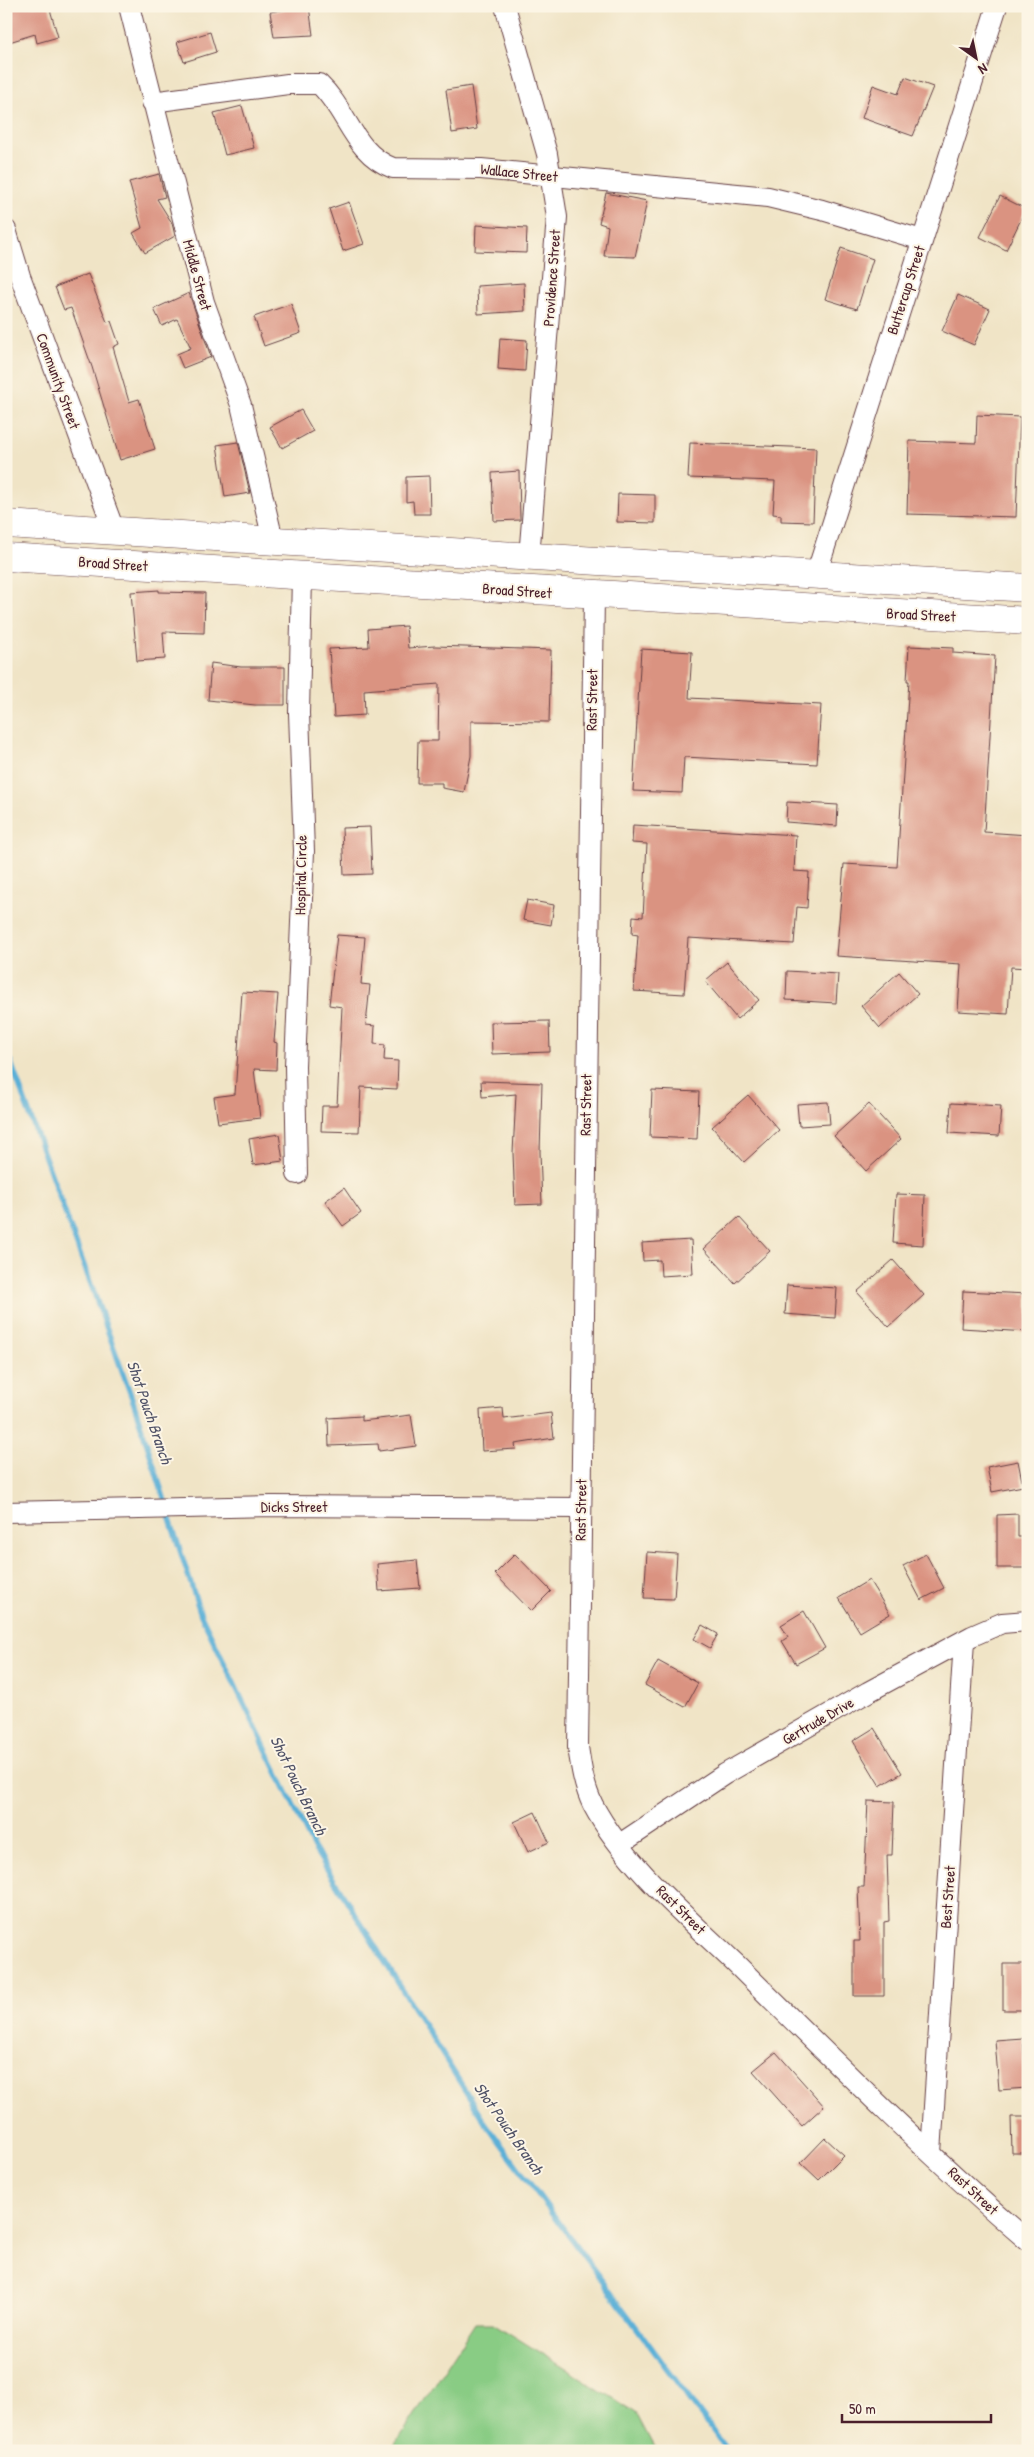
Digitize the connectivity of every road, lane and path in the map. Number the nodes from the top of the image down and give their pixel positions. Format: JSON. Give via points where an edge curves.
{"nodes":[{"id":1,"x":129,"y":6,"type":"edge"},
{"id":2,"x":505,"y":6,"type":"edge"},
{"id":3,"x":997,"y":6,"type":"edge"},
{"id":4,"x":152,"y":102,"type":"junction"},
{"id":5,"x":552,"y":176,"type":"junction"},
{"id":6,"x":6,"y":230,"type":"edge"},
{"id":7,"x":922,"y":240,"type":"junction"},
{"id":8,"x":6,"y":524,"type":"edge"},
{"id":9,"x":114,"y":530,"type":"junction"},
{"id":10,"x":274,"y":540,"type":"junction"},
{"id":11,"x":6,"y":557,"type":"edge"},
{"id":12,"x":529,"y":557,"type":"junction"},
{"id":13,"x":816,"y":574,"type":"junction"},
{"id":14,"x":302,"y":576,"type":"junction"},
{"id":15,"x":1028,"y":588,"type":"edge"},
{"id":16,"x":594,"y":596,"type":"junction"},
{"id":17,"x":1028,"y":621,"type":"edge"},
{"id":18,"x":297,"y":1174,"type":"dead end"},
{"id":19,"x":581,"y":1508,"type":"junction"},
{"id":20,"x":6,"y":1512,"type":"edge"},
{"id":21,"x":1028,"y":1621,"type":"edge"},
{"id":22,"x":964,"y":1641,"type":"junction"},
{"id":23,"x":620,"y":1844,"type":"junction"},
{"id":24,"x":931,"y":2152,"type":"junction"},
{"id":25,"x":1028,"y":2242,"type":"edge"}],
"edges":[{"from":1,"to":4,"type":"street","name":"Middle Street"},
{"from":2,"to":5,"type":"street","name":"Providence Street"},
{"from":3,"to":7,"type":"street","name":"Buttercup Street"},
{"from":4,"to":5,"type":"street","name":"Wallace Street","via":[[288,84],[319,84],[329,94],[363,148],[393,168],[480,169]]},
{"from":4,"to":10,"type":"street","name":"Middle Street","via":[[204,302],[241,406]]},
{"from":5,"to":7,"type":"street","name":"Wallace Street","via":[[768,198],[822,210]]},
{"from":5,"to":12,"type":"street","name":"Providence Street","via":[[557,217]]},
{"from":6,"to":9,"type":"street","name":"Community Street"},
{"from":7,"to":13,"type":"street","name":"Buttercup Street"},
{"from":8,"to":9,"type":"main road"},
{"from":9,"to":10,"type":"main road"},
{"from":10,"to":12,"type":"main road"},
{"from":11,"to":14,"type":"main road","name":"Broad Street"},
{"from":12,"to":13,"type":"main road"},
{"from":13,"to":15,"type":"main road"},
{"from":14,"to":16,"type":"main road","name":"Broad Street"},
{"from":14,"to":18,"type":"street","name":"Hospital Circle","via":[[299,714],[304,851],[295,1066]]},
{"from":16,"to":17,"type":"main road","name":"Broad Street"},
{"from":16,"to":19,"type":"street","name":"Rast Street"},
{"from":19,"to":20,"type":"street","name":"Dicks Street","via":[[140,1508]]},
{"from":19,"to":23,"type":"street","name":"Rast Street","via":[[578,1747],[585,1785],[593,1805]]},
{"from":21,"to":22,"type":"street","name":"Gertrude Drive","via":[[1002,1624]]},
{"from":22,"to":23,"type":"street","name":"Gertrude Drive","via":[[725,1774]]},
{"from":22,"to":24,"type":"street","name":"Best Street"},
{"from":23,"to":24,"type":"street","name":"Rast Street","via":[[666,1896]]},
{"from":24,"to":25,"type":"street","name":"Rast Street"}]}
